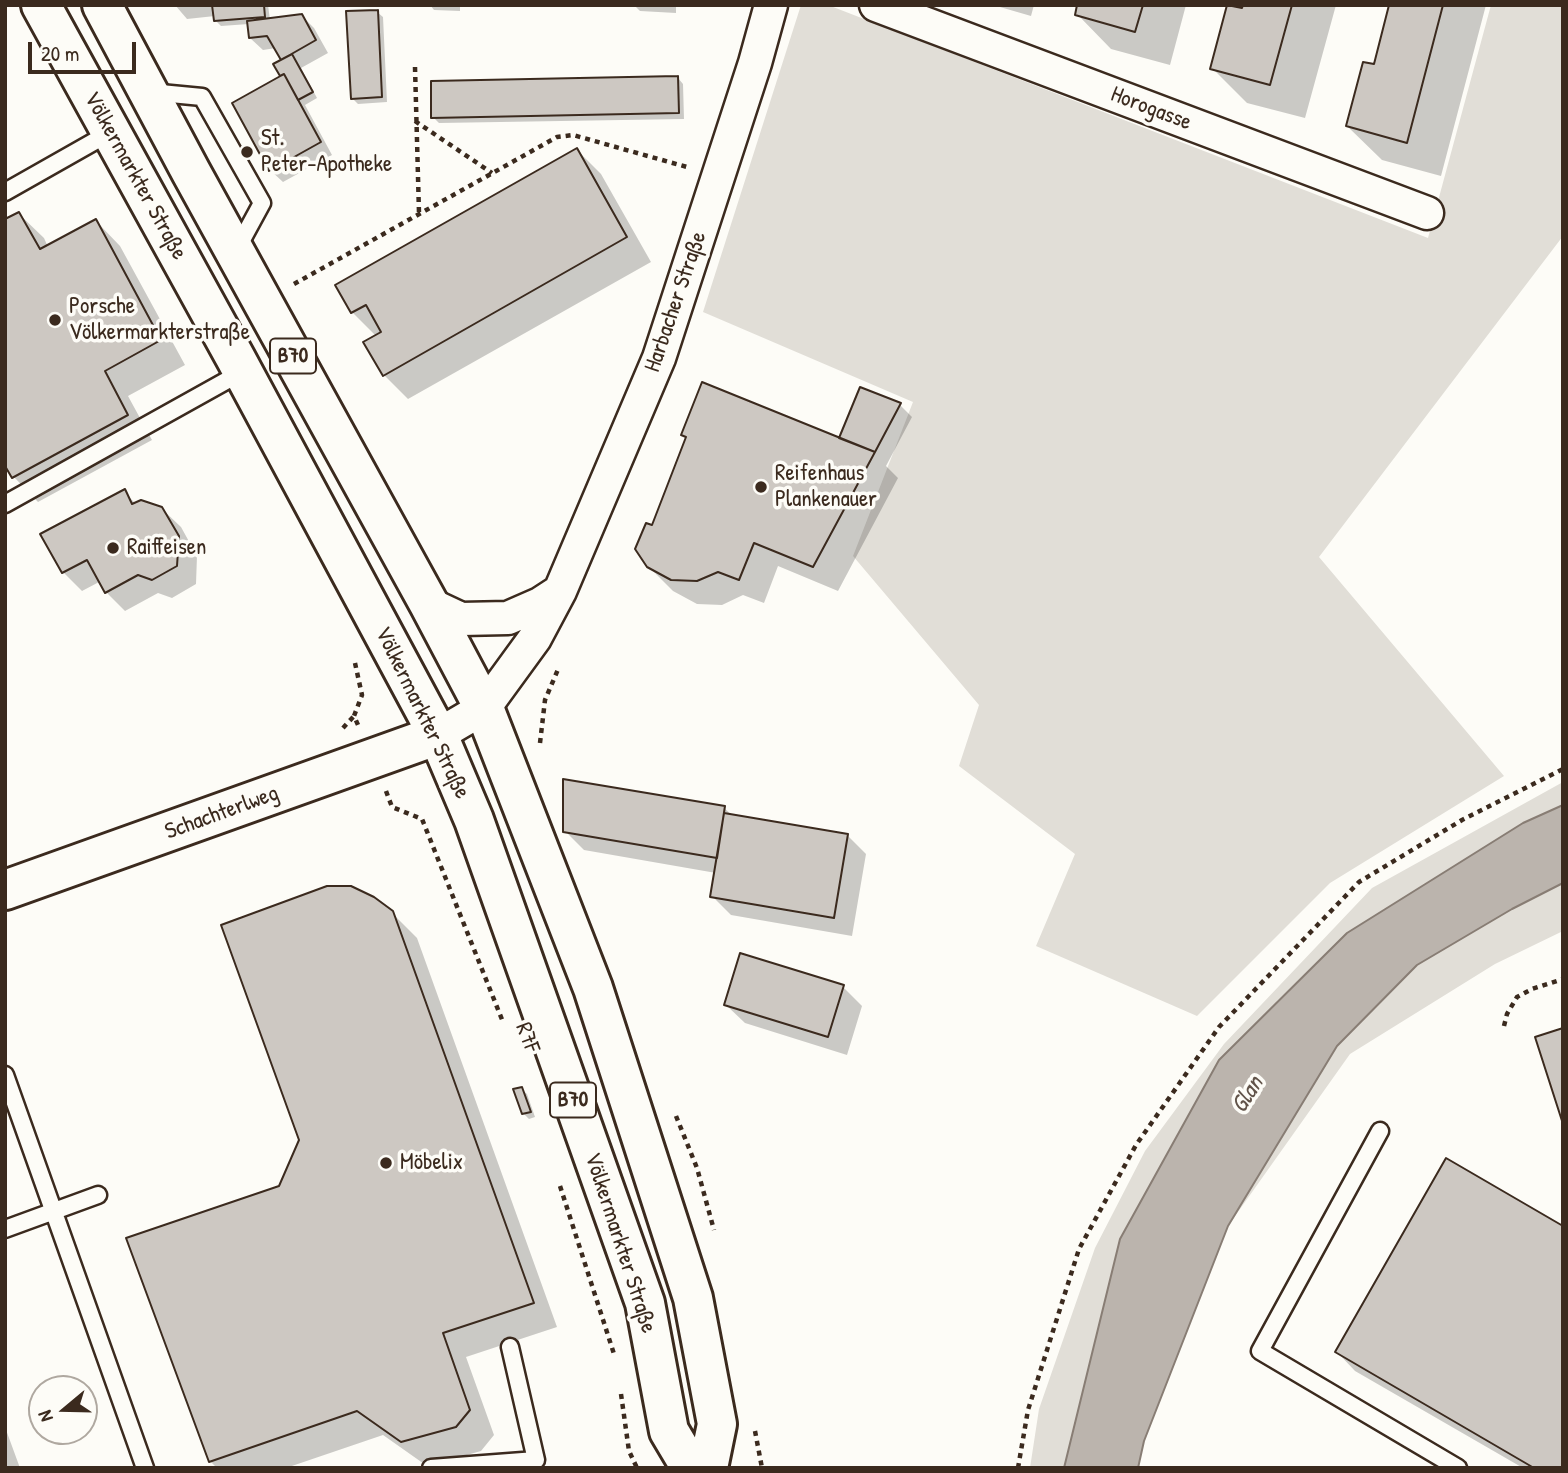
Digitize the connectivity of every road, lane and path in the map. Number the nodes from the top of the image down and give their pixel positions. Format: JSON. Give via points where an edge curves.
{"nodes":[{"id":1,"x":41,"y":5,"type":"edge"},
{"id":2,"x":102,"y":5,"type":"edge"},
{"id":3,"x":771,"y":5,"type":"edge"},
{"id":4,"x":876,"y":5,"type":"edge"},
{"id":5,"x":415,"y":67,"type":"dead end"},
{"id":6,"x":415,"y":121,"type":"junction"},
{"id":7,"x":111,"y":132,"type":"junction"},
{"id":8,"x":492,"y":173,"type":"junction"},
{"id":9,"x":719,"y":175,"type":"junction"},
{"id":10,"x":5,"y":192,"type":"edge"},
{"id":11,"x":1427,"y":213,"type":"dead end"},
{"id":12,"x":419,"y":214,"type":"junction"},
{"id":13,"x":284,"y":290,"type":"dead end"},
{"id":14,"x":242,"y":372,"type":"junction"},
{"id":15,"x":5,"y":504,"type":"edge"},
{"id":16,"x":559,"y":591,"type":"junction"},
{"id":17,"x":429,"y":604,"type":"junction"},
{"id":18,"x":362,"y":695,"type":"dead end"},
{"id":19,"x":484,"y":708,"type":"junction"},
{"id":20,"x":354,"y":716,"type":"dead end"},
{"id":21,"x":438,"y":735,"type":"junction"},
{"id":22,"x":1563,"y":769,"type":"edge"},
{"id":23,"x":393,"y":807,"type":"dead end"},
{"id":24,"x":5,"y":890,"type":"edge"},
{"id":25,"x":1563,"y":979,"type":"edge"},
{"id":26,"x":1504,"y":1026,"type":"dead end"},
{"id":27,"x":507,"y":1035,"type":"dead end"},
{"id":28,"x":5,"y":1075,"type":"edge"},
{"id":29,"x":1380,"y":1131,"type":"dead end"},
{"id":30,"x":558,"y":1177,"type":"dead end"},
{"id":31,"x":98,"y":1195,"type":"dead end"},
{"id":32,"x":53,"y":1212,"type":"junction"},
{"id":33,"x":5,"y":1229,"type":"edge"},
{"id":34,"x":510,"y":1347,"type":"dead end"},
{"id":35,"x":615,"y":1360,"type":"dead end"},
{"id":36,"x":619,"y":1386,"type":"dead end"},
{"id":37,"x":145,"y":1468,"type":"edge"},
{"id":38,"x":431,"y":1468,"type":"edge"},
{"id":39,"x":637,"y":1468,"type":"edge"},
{"id":40,"x":691,"y":1468,"type":"edge"},
{"id":41,"x":708,"y":1468,"type":"edge"},
{"id":42,"x":1018,"y":1468,"type":"edge"},
{"id":43,"x":1458,"y":1468,"type":"edge"}],
"edges":[{"from":1,"to":7,"type":"main road","name":"Völkermarkter Straße","number":"B70"},
{"from":2,"to":17,"type":"main road","number":"B70"},
{"from":3,"to":9,"type":"street","name":"Harbacher Straße"},
{"from":4,"to":11,"type":"street","name":"Horogasse"},
{"from":5,"to":6,"type":"path"},
{"from":6,"to":8,"type":"path"},
{"from":6,"to":12,"type":"path"},
{"from":7,"to":10,"type":"lane"},
{"from":7,"to":14,"type":"main road","name":"Völkermarkter Straße","number":"B70"},
{"from":8,"to":9,"type":"path","via":[[557,137],[573,135]]},
{"from":8,"to":12,"type":"path"},
{"from":9,"to":16,"type":"street","name":"Harbacher Straße","via":[[659,358]]},
{"from":12,"to":13,"type":"path"},
{"from":14,"to":15,"type":"lane"},
{"from":14,"to":21,"type":"main road","name":"Völkermarkter Straße","number":"B70"},
{"from":16,"to":17,"type":"street","via":[[508,618],[461,620]]},
{"from":16,"to":19,"type":"street","name":"Harbacher Straße","via":[[535,638]]},
{"from":17,"to":19,"type":"main road","number":"B70"},
{"from":18,"to":20,"type":"path"},
{"from":19,"to":21,"type":"street","name":"Harbacher Straße"},
{"from":19,"to":41,"type":"main road","number":"B70","via":[[593,988],[692,1298],[717,1424]]},
{"from":21,"to":24,"type":"main road","name":"Schachterlweg"},
{"from":21,"to":40,"type":"main road","name":"Völkermarkter Straße","number":"B70","via":[[474,820],[645,1303],[669,1431]]},
{"from":22,"to":42,"type":"path","via":[[1462,820],[1359,882],[1219,1027],[1136,1145],[1079,1249],[1028,1410]]},
{"from":23,"to":27,"type":"path","name":"R7F","via":[[422,819]]},
{"from":25,"to":26,"type":"path","via":[[1517,997]]},
{"from":28,"to":32,"type":"lane"},
{"from":29,"to":43,"type":"lane","via":[[1260,1351]]},
{"from":30,"to":35,"type":"path"},
{"from":31,"to":32,"type":"lane"},
{"from":32,"to":33,"type":"lane"},
{"from":32,"to":37,"type":"lane"},
{"from":34,"to":38,"type":"lane","via":[[536,1460]]},
{"from":36,"to":39,"type":"path","via":[[629,1451]]}]}
